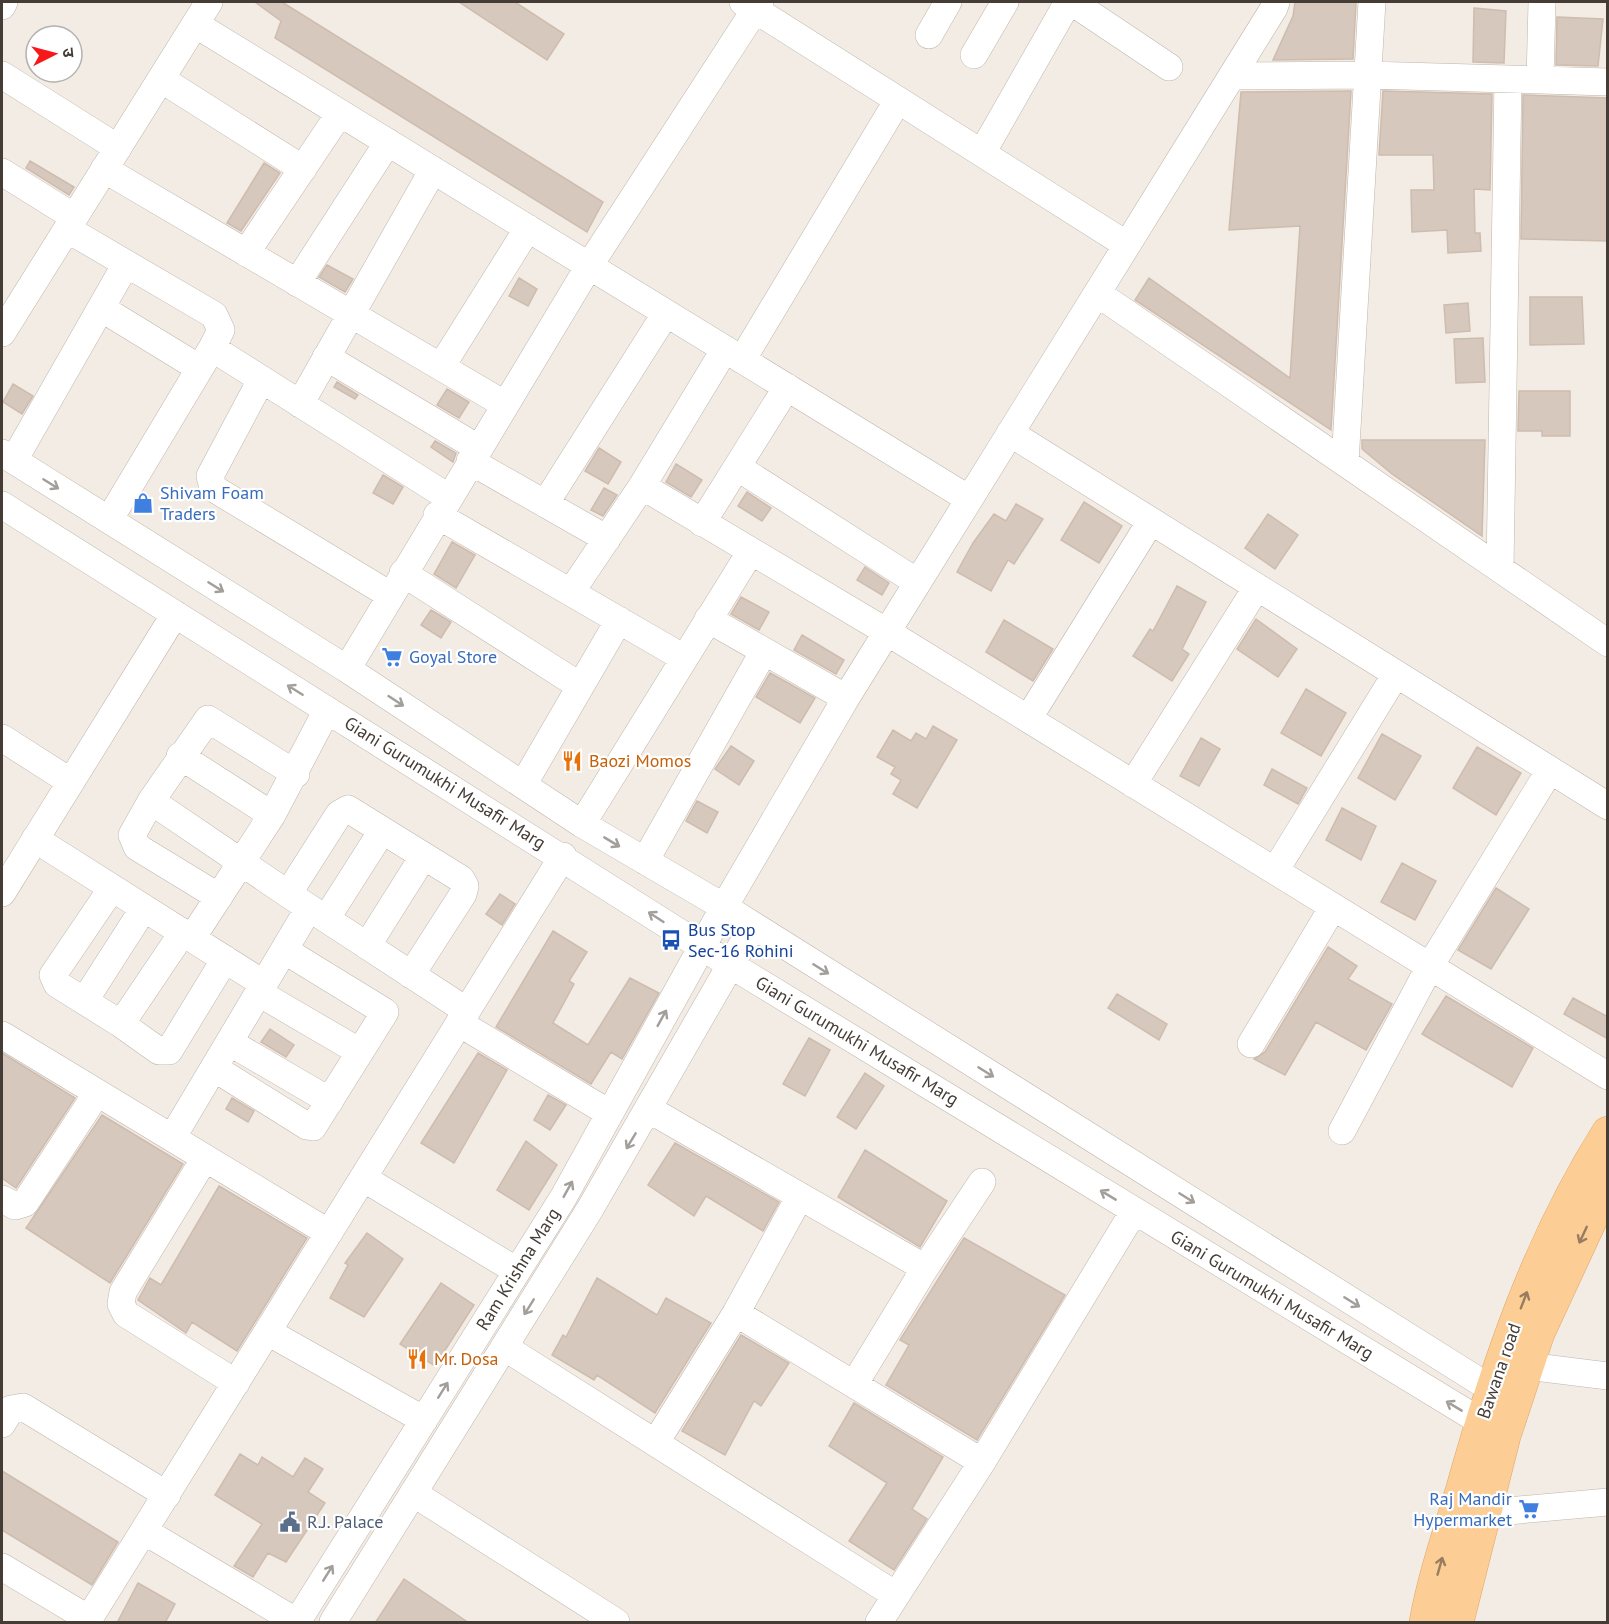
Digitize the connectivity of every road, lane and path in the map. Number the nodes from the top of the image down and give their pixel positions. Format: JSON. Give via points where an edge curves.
{"nodes":[{"id":1,"x":4,"y":2,"type":"edge"},
{"id":2,"x":948,"y":2,"type":"edge"},
{"id":3,"x":1005,"y":2,"type":"edge"},
{"id":4,"x":1070,"y":2,"type":"edge"},
{"id":5,"x":1372,"y":2,"type":"edge"},
{"id":6,"x":1542,"y":2,"type":"edge"},
{"id":7,"x":752,"y":4,"type":"edge"},
{"id":8,"x":1271,"y":4,"type":"edge"},
{"id":9,"x":2,"y":6,"type":"edge"},
{"id":10,"x":202,"y":13,"type":"edge"},
{"id":11,"x":929,"y":34,"type":"dead end"},
{"id":12,"x":974,"y":55,"type":"dead end"},
{"id":13,"x":1169,"y":67,"type":"dead end"},
{"id":14,"x":2,"y":75,"type":"edge"},
{"id":15,"x":1368,"y":75,"type":"junction"},
{"id":16,"x":1232,"y":76,"type":"junction"},
{"id":17,"x":161,"y":79,"type":"junction"},
{"id":18,"x":1508,"y":79,"type":"junction"},
{"id":19,"x":1540,"y":80,"type":"junction"},
{"id":20,"x":1608,"y":82,"type":"edge"},
{"id":21,"x":898,"y":100,"type":"junction"},
{"id":22,"x":340,"y":113,"type":"junction"},
{"id":23,"x":388,"y":142,"type":"junction"},
{"id":24,"x":982,"y":153,"type":"junction"},
{"id":25,"x":111,"y":159,"type":"junction"},
{"id":26,"x":303,"y":169,"type":"junction"},
{"id":27,"x":433,"y":170,"type":"junction"},
{"id":28,"x":2,"y":172,"type":"edge"},
{"id":29,"x":71,"y":223,"type":"junction"},
{"id":30,"x":528,"y":228,"type":"junction"},
{"id":31,"x":1127,"y":245,"type":"junction"},
{"id":32,"x":246,"y":253,"type":"junction"},
{"id":33,"x":126,"y":264,"type":"junction"},
{"id":34,"x":589,"y":266,"type":"junction"},
{"id":35,"x":297,"y":283,"type":"junction"},
{"id":36,"x":1097,"y":293,"type":"junction"},
{"id":37,"x":101,"y":308,"type":"junction"},
{"id":38,"x":666,"y":313,"type":"junction"},
{"id":39,"x":350,"y":314,"type":"junction"},
{"id":40,"x":2,"y":333,"type":"edge"},
{"id":41,"x":733,"y":354,"type":"junction"},
{"id":42,"x":326,"y":357,"type":"junction"},
{"id":43,"x":205,"y":358,"type":"junction"},
{"id":44,"x":441,"y":368,"type":"junction"},
{"id":45,"x":261,"y":380,"type":"junction"},
{"id":46,"x":787,"y":387,"type":"junction"},
{"id":47,"x":300,"y":404,"type":"junction"},
{"id":48,"x":504,"y":404,"type":"junction"},
{"id":49,"x":1010,"y":433,"type":"junction"},
{"id":50,"x":474,"y":454,"type":"junction"},
{"id":51,"x":8,"y":456,"type":"edge"},
{"id":52,"x":1345,"y":463,"type":"junction"},
{"id":53,"x":737,"y":467,"type":"junction"},
{"id":54,"x":642,"y":486,"type":"junction"},
{"id":55,"x":969,"y":499,"type":"junction"},
{"id":56,"x":545,"y":504,"type":"junction"},
{"id":57,"x":2,"y":505,"type":"edge"},
{"id":58,"x":442,"y":506,"type":"junction"},
{"id":59,"x":109,"y":520,"type":"junction"},
{"id":60,"x":1151,"y":521,"type":"junction"},
{"id":61,"x":702,"y":523,"type":"junction"},
{"id":62,"x":607,"y":539,"type":"junction"},
{"id":63,"x":751,"y":551,"type":"junction"},
{"id":64,"x":1500,"y":569,"type":"junction"},
{"id":65,"x":917,"y":582,"type":"junction"},
{"id":66,"x":397,"y":584,"type":"junction"},
{"id":67,"x":1257,"y":587,"type":"junction"},
{"id":68,"x":571,"y":592,"type":"junction"},
{"id":69,"x":175,"y":614,"type":"junction"},
{"id":70,"x":708,"y":619,"type":"junction"},
{"id":71,"x":619,"y":620,"type":"junction"},
{"id":72,"x":887,"y":632,"type":"junction"},
{"id":73,"x":1608,"y":644,"type":"edge"},
{"id":74,"x":764,"y":651,"type":"junction"},
{"id":75,"x":684,"y":658,"type":"junction"},
{"id":76,"x":347,"y":669,"type":"junction"},
{"id":77,"x":1396,"y":674,"type":"junction"},
{"id":78,"x":580,"y":686,"type":"junction"},
{"id":79,"x":846,"y":698,"type":"junction"},
{"id":80,"x":327,"y":710,"type":"junction"},
{"id":81,"x":1028,"y":719,"type":"junction"},
{"id":82,"x":2,"y":738,"type":"edge"},
{"id":83,"x":180,"y":756,"type":"junction"},
{"id":84,"x":1550,"y":770,"type":"junction"},
{"id":85,"x":296,"y":774,"type":"junction"},
{"id":86,"x":71,"y":782,"type":"junction"},
{"id":87,"x":1133,"y":784,"type":"junction"},
{"id":88,"x":523,"y":785,"type":"junction"},
{"id":89,"x":151,"y":801,"type":"junction"},
{"id":90,"x":1608,"y":806,"type":"edge"},
{"id":91,"x":272,"y":814,"type":"junction"},
{"id":92,"x":582,"y":824,"type":"junction"},
{"id":93,"x":382,"y":831,"type":"junction"},
{"id":94,"x":35,"y":839,"type":"junction"},
{"id":95,"x":562,"y":856,"type":"junction"},
{"id":96,"x":423,"y":857,"type":"junction"},
{"id":97,"x":645,"y":861,"type":"junction"},
{"id":98,"x":242,"y":862,"type":"junction"},
{"id":99,"x":1275,"y":871,"type":"junction"},
{"id":100,"x":112,"y":888,"type":"junction"},
{"id":101,"x":2,"y":893,"type":"edge"},
{"id":102,"x":219,"y":897,"type":"junction"},
{"id":103,"x":308,"y":907,"type":"junction"},
{"id":104,"x":724,"y":907,"type":"junction"},
{"id":105,"x":1333,"y":907,"type":"junction"},
{"id":106,"x":144,"y":908,"type":"junction"},
{"id":107,"x":753,"y":926,"type":"junction"},
{"id":108,"x":187,"y":935,"type":"junction"},
{"id":109,"x":367,"y":946,"type":"junction"},
{"id":110,"x":702,"y":946,"type":"junction"},
{"id":111,"x":284,"y":950,"type":"junction"},
{"id":112,"x":225,"y":959,"type":"junction"},
{"id":113,"x":731,"y":965,"type":"junction"},
{"id":114,"x":1430,"y":966,"type":"junction"},
{"id":115,"x":411,"y":975,"type":"junction"},
{"id":116,"x":261,"y":989,"type":"junction"},
{"id":117,"x":85,"y":1000,"type":"junction"},
{"id":118,"x":463,"y":1017,"type":"junction"},
{"id":119,"x":121,"y":1024,"type":"junction"},
{"id":120,"x":2,"y":1035,"type":"edge"},
{"id":121,"x":229,"y":1042,"type":"junction"},
{"id":122,"x":1251,"y":1044,"type":"dead end"},
{"id":123,"x":360,"y":1052,"type":"junction"},
{"id":124,"x":214,"y":1068,"type":"junction"},
{"id":125,"x":1608,"y":1076,"type":"edge"},
{"id":126,"x":97,"y":1093,"type":"junction"},
{"id":127,"x":330,"y":1101,"type":"junction"},
{"id":128,"x":650,"y":1110,"type":"junction"},
{"id":129,"x":609,"y":1113,"type":"junction"},
{"id":130,"x":1342,"y":1131,"type":"dead end"},
{"id":131,"x":1608,"y":1133,"type":"edge"},
{"id":132,"x":172,"y":1138,"type":"junction"},
{"id":133,"x":206,"y":1158,"type":"junction"},
{"id":134,"x":363,"y":1178,"type":"junction"},
{"id":135,"x":982,"y":1182,"type":"dead end"},
{"id":136,"x":1608,"y":1182,"type":"edge"},
{"id":137,"x":800,"y":1196,"type":"junction"},
{"id":138,"x":2,"y":1199,"type":"edge"},
{"id":139,"x":1134,"y":1210,"type":"junction"},
{"id":140,"x":329,"y":1233,"type":"junction"},
{"id":141,"x":925,"y":1268,"type":"junction"},
{"id":142,"x":518,"y":1270,"type":"junction"},
{"id":143,"x":736,"y":1313,"type":"junction"},
{"id":144,"x":268,"y":1332,"type":"junction"},
{"id":145,"x":504,"y":1347,"type":"junction"},
{"id":146,"x":1527,"y":1366,"type":"junction"},
{"id":147,"x":1608,"y":1376,"type":"edge"},
{"id":148,"x":236,"y":1383,"type":"junction"},
{"id":149,"x":855,"y":1383,"type":"junction"},
{"id":150,"x":1503,"y":1396,"type":"junction"},
{"id":151,"x":424,"y":1420,"type":"junction"},
{"id":152,"x":2,"y":1424,"type":"edge"},
{"id":153,"x":1492,"y":1430,"type":"junction"},
{"id":154,"x":656,"y":1442,"type":"junction"},
{"id":155,"x":981,"y":1462,"type":"junction"},
{"id":156,"x":413,"y":1493,"type":"junction"},
{"id":157,"x":167,"y":1495,"type":"junction"},
{"id":158,"x":1608,"y":1502,"type":"edge"},
{"id":159,"x":1485,"y":1513,"type":"junction"},
{"id":160,"x":144,"y":1531,"type":"junction"},
{"id":161,"x":2,"y":1567,"type":"edge"},
{"id":162,"x":894,"y":1594,"type":"junction"},
{"id":163,"x":88,"y":1621,"type":"edge"},
{"id":164,"x":297,"y":1622,"type":"edge"},
{"id":165,"x":333,"y":1623,"type":"edge"},
{"id":166,"x":616,"y":1623,"type":"edge"},
{"id":167,"x":879,"y":1623,"type":"edge"},
{"id":168,"x":1426,"y":1623,"type":"edge"},
{"id":169,"x":1457,"y":1623,"type":"edge"}],
"edges":[{"from":1,"to":9,"type":"street"},
{"from":2,"to":11,"type":"street"},
{"from":3,"to":12,"type":"street"},
{"from":4,"to":13,"type":"street"},
{"from":4,"to":24,"type":"street"},
{"from":5,"to":15,"type":"street"},
{"from":6,"to":19,"type":"street"},
{"from":7,"to":21,"type":"street"},
{"from":7,"to":34,"type":"street"},
{"from":8,"to":16,"type":"street","name":"Ram Krishna Marg"},
{"from":10,"to":17,"type":"street"},
{"from":10,"to":22,"type":"street"},
{"from":14,"to":25,"type":"street"},
{"from":15,"to":16,"type":"street"},
{"from":15,"to":18,"type":"street"},
{"from":15,"to":52,"type":"street"},
{"from":16,"to":31,"type":"street","name":"Ram Krishna Marg"},
{"from":17,"to":25,"type":"street"},
{"from":17,"to":26,"type":"street"},
{"from":18,"to":19,"type":"street"},
{"from":18,"to":64,"type":"street"},
{"from":19,"to":20,"type":"street"},
{"from":21,"to":24,"type":"street"},
{"from":21,"to":41,"type":"street"},
{"from":22,"to":23,"type":"street"},
{"from":22,"to":26,"type":"street"},
{"from":23,"to":27,"type":"street"},
{"from":23,"to":35,"type":"street"},
{"from":24,"to":31,"type":"street"},
{"from":25,"to":29,"type":"street"},
{"from":25,"to":32,"type":"street"},
{"from":26,"to":32,"type":"street"},
{"from":27,"to":30,"type":"street"},
{"from":27,"to":39,"type":"street"},
{"from":28,"to":29,"type":"street"},
{"from":29,"to":33,"type":"street"},
{"from":29,"to":40,"type":"street"},
{"from":30,"to":34,"type":"street"},
{"from":30,"to":44,"type":"street"},
{"from":31,"to":36,"type":"street","name":"Ram Krishna Marg"},
{"from":32,"to":35,"type":"street"},
{"from":33,"to":37,"type":"street"},
{"from":33,"to":43,"type":"street","via":[[214,315],[221,330]]},
{"from":34,"to":38,"type":"street"},
{"from":34,"to":48,"type":"street"},
{"from":35,"to":39,"type":"street"},
{"from":36,"to":49,"type":"street","name":"Ram Krishna Marg"},
{"from":36,"to":52,"type":"street"},
{"from":37,"to":43,"type":"street"},
{"from":37,"to":51,"type":"street"},
{"from":38,"to":41,"type":"street"},
{"from":38,"to":56,"type":"street"},
{"from":39,"to":42,"type":"street"},
{"from":39,"to":44,"type":"street"},
{"from":41,"to":46,"type":"street"},
{"from":41,"to":54,"type":"street"},
{"from":42,"to":47,"type":"street"},
{"from":42,"to":50,"type":"street"},
{"from":43,"to":45,"type":"street"},
{"from":43,"to":59,"type":"street"},
{"from":44,"to":48,"type":"street"},
{"from":45,"to":47,"type":"street"},
{"from":45,"to":66,"type":"street","via":[[210,476],[213,488]]},
{"from":46,"to":53,"type":"street"},
{"from":46,"to":55,"type":"street"},
{"from":47,"to":58,"type":"street"},
{"from":48,"to":50,"type":"street"},
{"from":49,"to":55,"type":"street","name":"Ram Krishna Marg"},
{"from":49,"to":60,"type":"street"},
{"from":50,"to":56,"type":"street"},
{"from":50,"to":58,"type":"street"},
{"from":51,"to":59,"type":"street","one_way":true},
{"from":52,"to":64,"type":"street"},
{"from":53,"to":61,"type":"street"},
{"from":53,"to":65,"type":"street"},
{"from":54,"to":61,"type":"street"},
{"from":54,"to":62,"type":"street"},
{"from":55,"to":65,"type":"street","name":"Ram Krishna Marg"},
{"from":56,"to":62,"type":"street"},
{"from":57,"to":69,"type":"street","name":"Giani Gurumukhi Musafir Marg"},
{"from":58,"to":66,"type":"street"},
{"from":58,"to":68,"type":"street"},
{"from":59,"to":76,"type":"street","one_way":true},
{"from":60,"to":67,"type":"street"},
{"from":60,"to":81,"type":"street"},
{"from":61,"to":63,"type":"street"},
{"from":62,"to":68,"type":"street"},
{"from":63,"to":70,"type":"street"},
{"from":63,"to":72,"type":"street"},
{"from":64,"to":73,"type":"street"},
{"from":65,"to":72,"type":"street","name":"Ram Krishna Marg"},
{"from":66,"to":76,"type":"street"},
{"from":66,"to":78,"type":"street"},
{"from":67,"to":77,"type":"street"},
{"from":67,"to":87,"type":"street"},
{"from":68,"to":71,"type":"street"},
{"from":80,"to":69,"type":"street","name":"Giani Gurumukhi Musafir Marg","one_way":true},
{"from":69,"to":86,"type":"street"},
{"from":70,"to":74,"type":"street"},
{"from":70,"to":75,"type":"street"},
{"from":71,"to":75,"type":"street"},
{"from":71,"to":78,"type":"street"},
{"from":72,"to":79,"type":"street","name":"Ram Krishna Marg"},
{"from":72,"to":81,"type":"street"},
{"from":74,"to":79,"type":"street"},
{"from":74,"to":97,"type":"street"},
{"from":75,"to":92,"type":"street"},
{"from":76,"to":88,"type":"street","one_way":true},
{"from":77,"to":84,"type":"street"},
{"from":77,"to":99,"type":"street"},
{"from":78,"to":88,"type":"street"},
{"from":79,"to":104,"type":"street","name":"Ram Krishna Marg"},
{"from":80,"to":85,"type":"street"},
{"from":80,"to":95,"type":"street","name":"Giani Gurumukhi Musafir Marg"},
{"from":81,"to":87,"type":"street"},
{"from":82,"to":86,"type":"street"},
{"from":83,"to":85,"type":"street","via":[[204,723],[212,719]]},
{"from":83,"to":89,"type":"street"},
{"from":83,"to":91,"type":"street"},
{"from":84,"to":90,"type":"street"},
{"from":84,"to":114,"type":"street"},
{"from":85,"to":91,"type":"street"},
{"from":86,"to":94,"type":"street"},
{"from":87,"to":99,"type":"street"},
{"from":88,"to":92,"type":"street"},
{"from":89,"to":98,"type":"street"},
{"from":89,"to":102,"type":"street","via":[[132,835],[137,847]]},
{"from":91,"to":98,"type":"street"},
{"from":92,"to":97,"type":"street","one_way":true},
{"from":93,"to":96,"type":"street"},
{"from":93,"to":103,"type":"street"},
{"from":93,"to":103,"type":"street","via":[[344,809]]},
{"from":94,"to":100,"type":"street"},
{"from":94,"to":101,"type":"street"},
{"from":110,"to":95,"type":"street","name":"Giani Gurumukhi Musafir Marg","one_way":true},
{"from":95,"to":118,"type":"street"},
{"from":96,"to":109,"type":"street"},
{"from":96,"to":115,"type":"street","via":[[461,879],[465,886],[464,894]]},
{"from":97,"to":104,"type":"street"},
{"from":98,"to":102,"type":"street"},
{"from":98,"to":103,"type":"street"},
{"from":99,"to":105,"type":"street"},
{"from":100,"to":106,"type":"street"},
{"from":100,"to":117,"type":"street","via":[[53,975],[57,984]]},
{"from":102,"to":108,"type":"street"},
{"from":103,"to":109,"type":"street"},
{"from":103,"to":111,"type":"street"},
{"from":104,"to":107,"type":"street"},
{"from":104,"to":110,"type":"street","name":"Ram Krishna Marg"},
{"from":105,"to":114,"type":"street"},
{"from":105,"to":122,"type":"street"},
{"from":106,"to":108,"type":"street"},
{"from":106,"to":117,"type":"street"},
{"from":107,"to":113,"type":"street","name":"Ram Krishna Marg"},
{"from":107,"to":150,"type":"street","one_way":true},
{"from":108,"to":112,"type":"street"},
{"from":108,"to":119,"type":"street"},
{"from":109,"to":115,"type":"street"},
{"from":110,"to":113,"type":"street","name":"Giani Gurumukhi Musafir Marg"},
{"from":129,"to":110,"type":"street","name":"Ram Krishna Marg","one_way":true},
{"from":111,"to":116,"type":"street"},
{"from":111,"to":123,"type":"street","via":[[385,1012]]},
{"from":112,"to":116,"type":"street"},
{"from":112,"to":119,"type":"street","via":[[169,1051],[159,1051]]},
{"from":113,"to":128,"type":"street","name":"Ram Krishna Marg"},
{"from":139,"to":113,"type":"street","name":"Giani Gurumukhi Musafir Marg","one_way":true},
{"from":114,"to":125,"type":"street"},
{"from":114,"to":130,"type":"street"},
{"from":115,"to":118,"type":"street"},
{"from":116,"to":121,"type":"street"},
{"from":116,"to":123,"type":"street"},
{"from":117,"to":119,"type":"street"},
{"from":118,"to":129,"type":"street"},
{"from":118,"to":134,"type":"street"},
{"from":120,"to":126,"type":"street"},
{"from":121,"to":124,"type":"street"},
{"from":121,"to":127,"type":"street"},
{"from":123,"to":127,"type":"street"},
{"from":124,"to":127,"type":"street","via":[[307,1126],[315,1125]]},
{"from":124,"to":132,"type":"street"},
{"from":126,"to":132,"type":"street"},
{"from":126,"to":138,"type":"street","via":[[25,1203],[15,1206]]},
{"from":128,"to":137,"type":"street"},
{"from":128,"to":145,"type":"street","name":"Ram Krishna Marg","one_way":true},
{"from":142,"to":129,"type":"street","name":"Ram Krishna Marg","one_way":true},
{"from":150,"to":131,"type":"main road","name":"Bawana road","one_way":true,"via":[[1540,1258],[1580,1177]]},
{"from":132,"to":133,"type":"street"},
{"from":133,"to":140,"type":"street"},
{"from":133,"to":148,"type":"street","via":[[123,1292],[121,1304],[126,1314]]},
{"from":134,"to":140,"type":"street"},
{"from":134,"to":142,"type":"street"},
{"from":135,"to":141,"type":"street"},
{"from":136,"to":146,"type":"main road","name":"Bawana road","one_way":true,"via":[[1538,1333]]},
{"from":137,"to":141,"type":"street"},
{"from":137,"to":143,"type":"street"},
{"from":153,"to":139,"type":"street","name":"Giani Gurumukhi Musafir Marg","one_way":true},
{"from":139,"to":155,"type":"street"},
{"from":140,"to":144,"type":"street"},
{"from":141,"to":149,"type":"street"},
{"from":151,"to":142,"type":"street","name":"Ram Krishna Marg","one_way":true},
{"from":143,"to":149,"type":"street"},
{"from":143,"to":154,"type":"street"},
{"from":144,"to":148,"type":"street"},
{"from":144,"to":151,"type":"street"},
{"from":145,"to":154,"type":"street"},
{"from":145,"to":156,"type":"street","name":"Ram Krishna Marg"},
{"from":146,"to":147,"type":"street"},
{"from":146,"to":150,"type":"main road","name":"Bawana road"},
{"from":148,"to":157,"type":"street"},
{"from":149,"to":155,"type":"street"},
{"from":150,"to":153,"type":"main road","name":"Bawana road"},
{"from":164,"to":151,"type":"street","name":"Ram Krishna Marg","one_way":true},
{"from":152,"to":157,"type":"street","via":[[11,1409],[23,1407]]},
{"from":153,"to":159,"type":"main road","name":"Bawana road"},
{"from":168,"to":153,"type":"main road","name":"Bawana road","one_way":true},
{"from":154,"to":162,"type":"street"},
{"from":155,"to":162,"type":"street"},
{"from":156,"to":165,"type":"street","name":"Ram Krishna Marg"},
{"from":156,"to":166,"type":"street"},
{"from":157,"to":160,"type":"street"},
{"from":158,"to":159,"type":"street"},
{"from":159,"to":169,"type":"main road","name":"Bawana road"},
{"from":160,"to":163,"type":"street"},
{"from":160,"to":164,"type":"street"},
{"from":161,"to":163,"type":"street"},
{"from":162,"to":167,"type":"street"}]}
